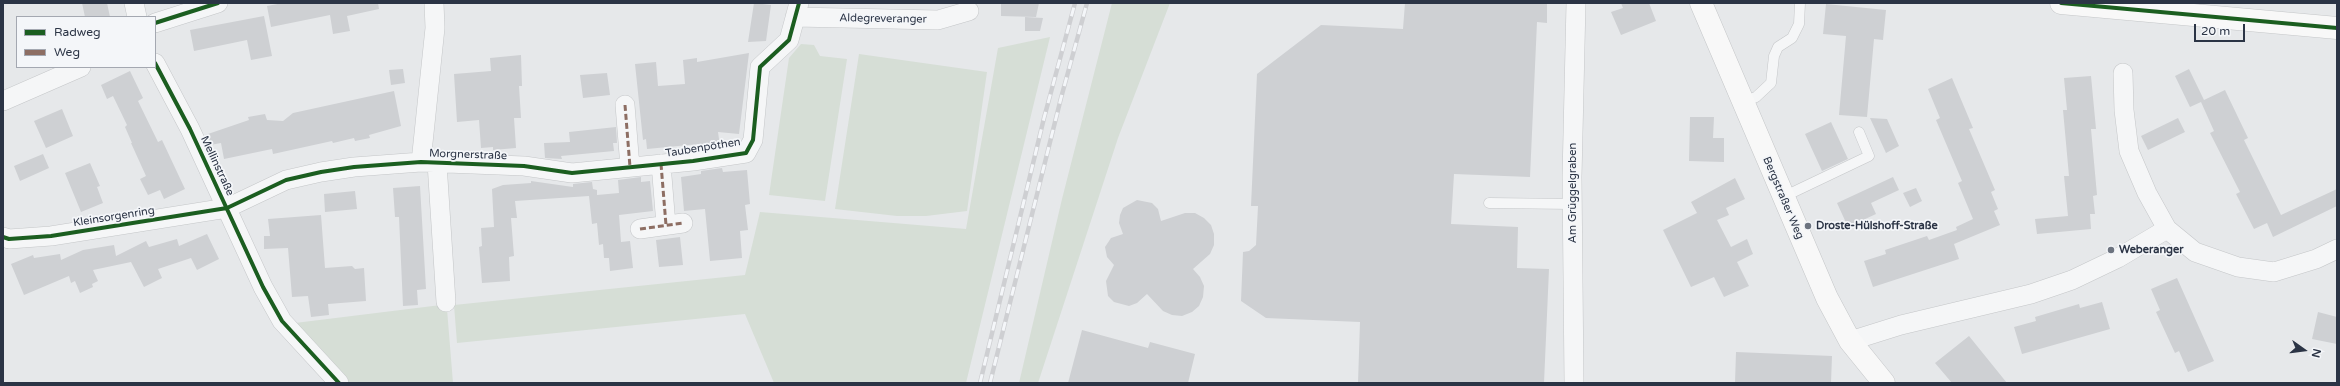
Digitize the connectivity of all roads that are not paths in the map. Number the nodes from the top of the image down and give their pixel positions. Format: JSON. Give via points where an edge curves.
{"nodes":[{"id":1,"x":134,"y":3,"type":"edge"},
{"id":2,"x":218,"y":3,"type":"edge"},
{"id":3,"x":434,"y":3,"type":"edge"},
{"id":4,"x":1576,"y":3,"type":"edge"},
{"id":5,"x":1701,"y":3,"type":"edge"},
{"id":6,"x":1800,"y":3,"type":"edge"},
{"id":7,"x":2061,"y":3,"type":"edge"},
{"id":8,"x":797,"y":10,"type":"edge"},
{"id":9,"x":970,"y":11,"type":"dead end"},
{"id":10,"x":137,"y":16,"type":"edge"},
{"id":11,"x":156,"y":23,"type":"edge"},
{"id":12,"x":2337,"y":27,"type":"edge"},
{"id":13,"x":156,"y":65,"type":"edge"},
{"id":14,"x":79,"y":68,"type":"edge"},
{"id":15,"x":2123,"y":73,"type":"dead end"},
{"id":16,"x":3,"y":101,"type":"edge"},
{"id":17,"x":1743,"y":102,"type":"junction"},
{"id":18,"x":624,"y":105,"type":"dead end"},
{"id":19,"x":1859,"y":132,"type":"dead end"},
{"id":20,"x":429,"y":163,"type":"junction"},
{"id":21,"x":661,"y":164,"type":"junction"},
{"id":22,"x":630,"y":167,"type":"junction"},
{"id":23,"x":572,"y":173,"type":"joint"},
{"id":24,"x":1783,"y":197,"type":"junction"},
{"id":25,"x":1489,"y":203,"type":"dead end"},
{"id":26,"x":1573,"y":204,"type":"junction"},
{"id":27,"x":227,"y":208,"type":"junction"},
{"id":28,"x":640,"y":229,"type":"dead end"},
{"id":29,"x":2167,"y":229,"type":"junction"},
{"id":30,"x":3,"y":237,"type":"edge"},
{"id":31,"x":2337,"y":249,"type":"edge"},
{"id":32,"x":446,"y":302,"type":"dead end"},
{"id":33,"x":1850,"y":342,"type":"junction"},
{"id":34,"x":339,"y":383,"type":"edge"},
{"id":35,"x":1574,"y":383,"type":"edge"},
{"id":36,"x":1884,"y":383,"type":"edge"}],
"edges":[{"from":1,"to":10,"type":"street"},
{"from":2,"to":11,"type":"street"},
{"from":3,"to":20,"type":"street","name":"Morgnerstraße"},
{"from":4,"to":26,"type":"street","name":"Am Grüggelgraben"},
{"from":5,"to":17,"type":"street","name":"Bergstraßer Weg"},
{"from":6,"to":17,"type":"lane","via":[[1799,24],[1792,38],[1778,47],[1774,56],[1771,84],[1756,97]]},
{"from":7,"to":12,"type":"street"},
{"from":8,"to":9,"type":"street","name":"Aldegreveranger","via":[[938,20]]},
{"from":8,"to":21,"type":"street","name":"Taubenpöthen","via":[[789,40],[760,66],[753,140],[746,153]]},
{"from":13,"to":27,"type":"street","name":"Mellinstraße"},
{"from":14,"to":16,"type":"street"},
{"from":15,"to":29,"type":"street","via":[[2124,110],[2130,152],[2147,193]]},
{"from":17,"to":24,"type":"street","name":"Bergstraßer Weg"},
{"from":18,"to":22,"type":"street"},
{"from":19,"to":24,"type":"lane","via":[[1869,156]]},
{"from":20,"to":23,"type":"street","name":"Morgnerstraße","via":[[524,166]]},
{"from":20,"to":27,"type":"street","name":"Morgnerstraße","via":[[321,172],[286,180]]},
{"from":20,"to":32,"type":"street","name":"Morgnerstraße"},
{"from":21,"to":22,"type":"street","name":"Taubenpöthen"},
{"from":21,"to":28,"type":"street","name":"Taubenpöthen","via":[[675,224]]},
{"from":22,"to":23,"type":"street","name":"Taubenpöthen"},
{"from":24,"to":33,"type":"street","name":"Bergstraßer Weg","via":[[1827,298]]},
{"from":25,"to":26,"type":"lane"},
{"from":26,"to":35,"type":"street","name":"Am Grüggelgraben"},
{"from":27,"to":30,"type":"street","name":"Kleinsorgenring","via":[[51,236],[9,239]]},
{"from":27,"to":34,"type":"street","name":"Mellinstraße","via":[[263,287],[282,321]]},
{"from":29,"to":31,"type":"street","via":[[2195,252],[2238,267],[2274,272],[2316,259]]},
{"from":29,"to":33,"type":"street","via":[[2118,258],[2072,280],[2031,294],[1901,325]]},
{"from":33,"to":36,"type":"street","name":"Bergstraßer Weg"}]}
